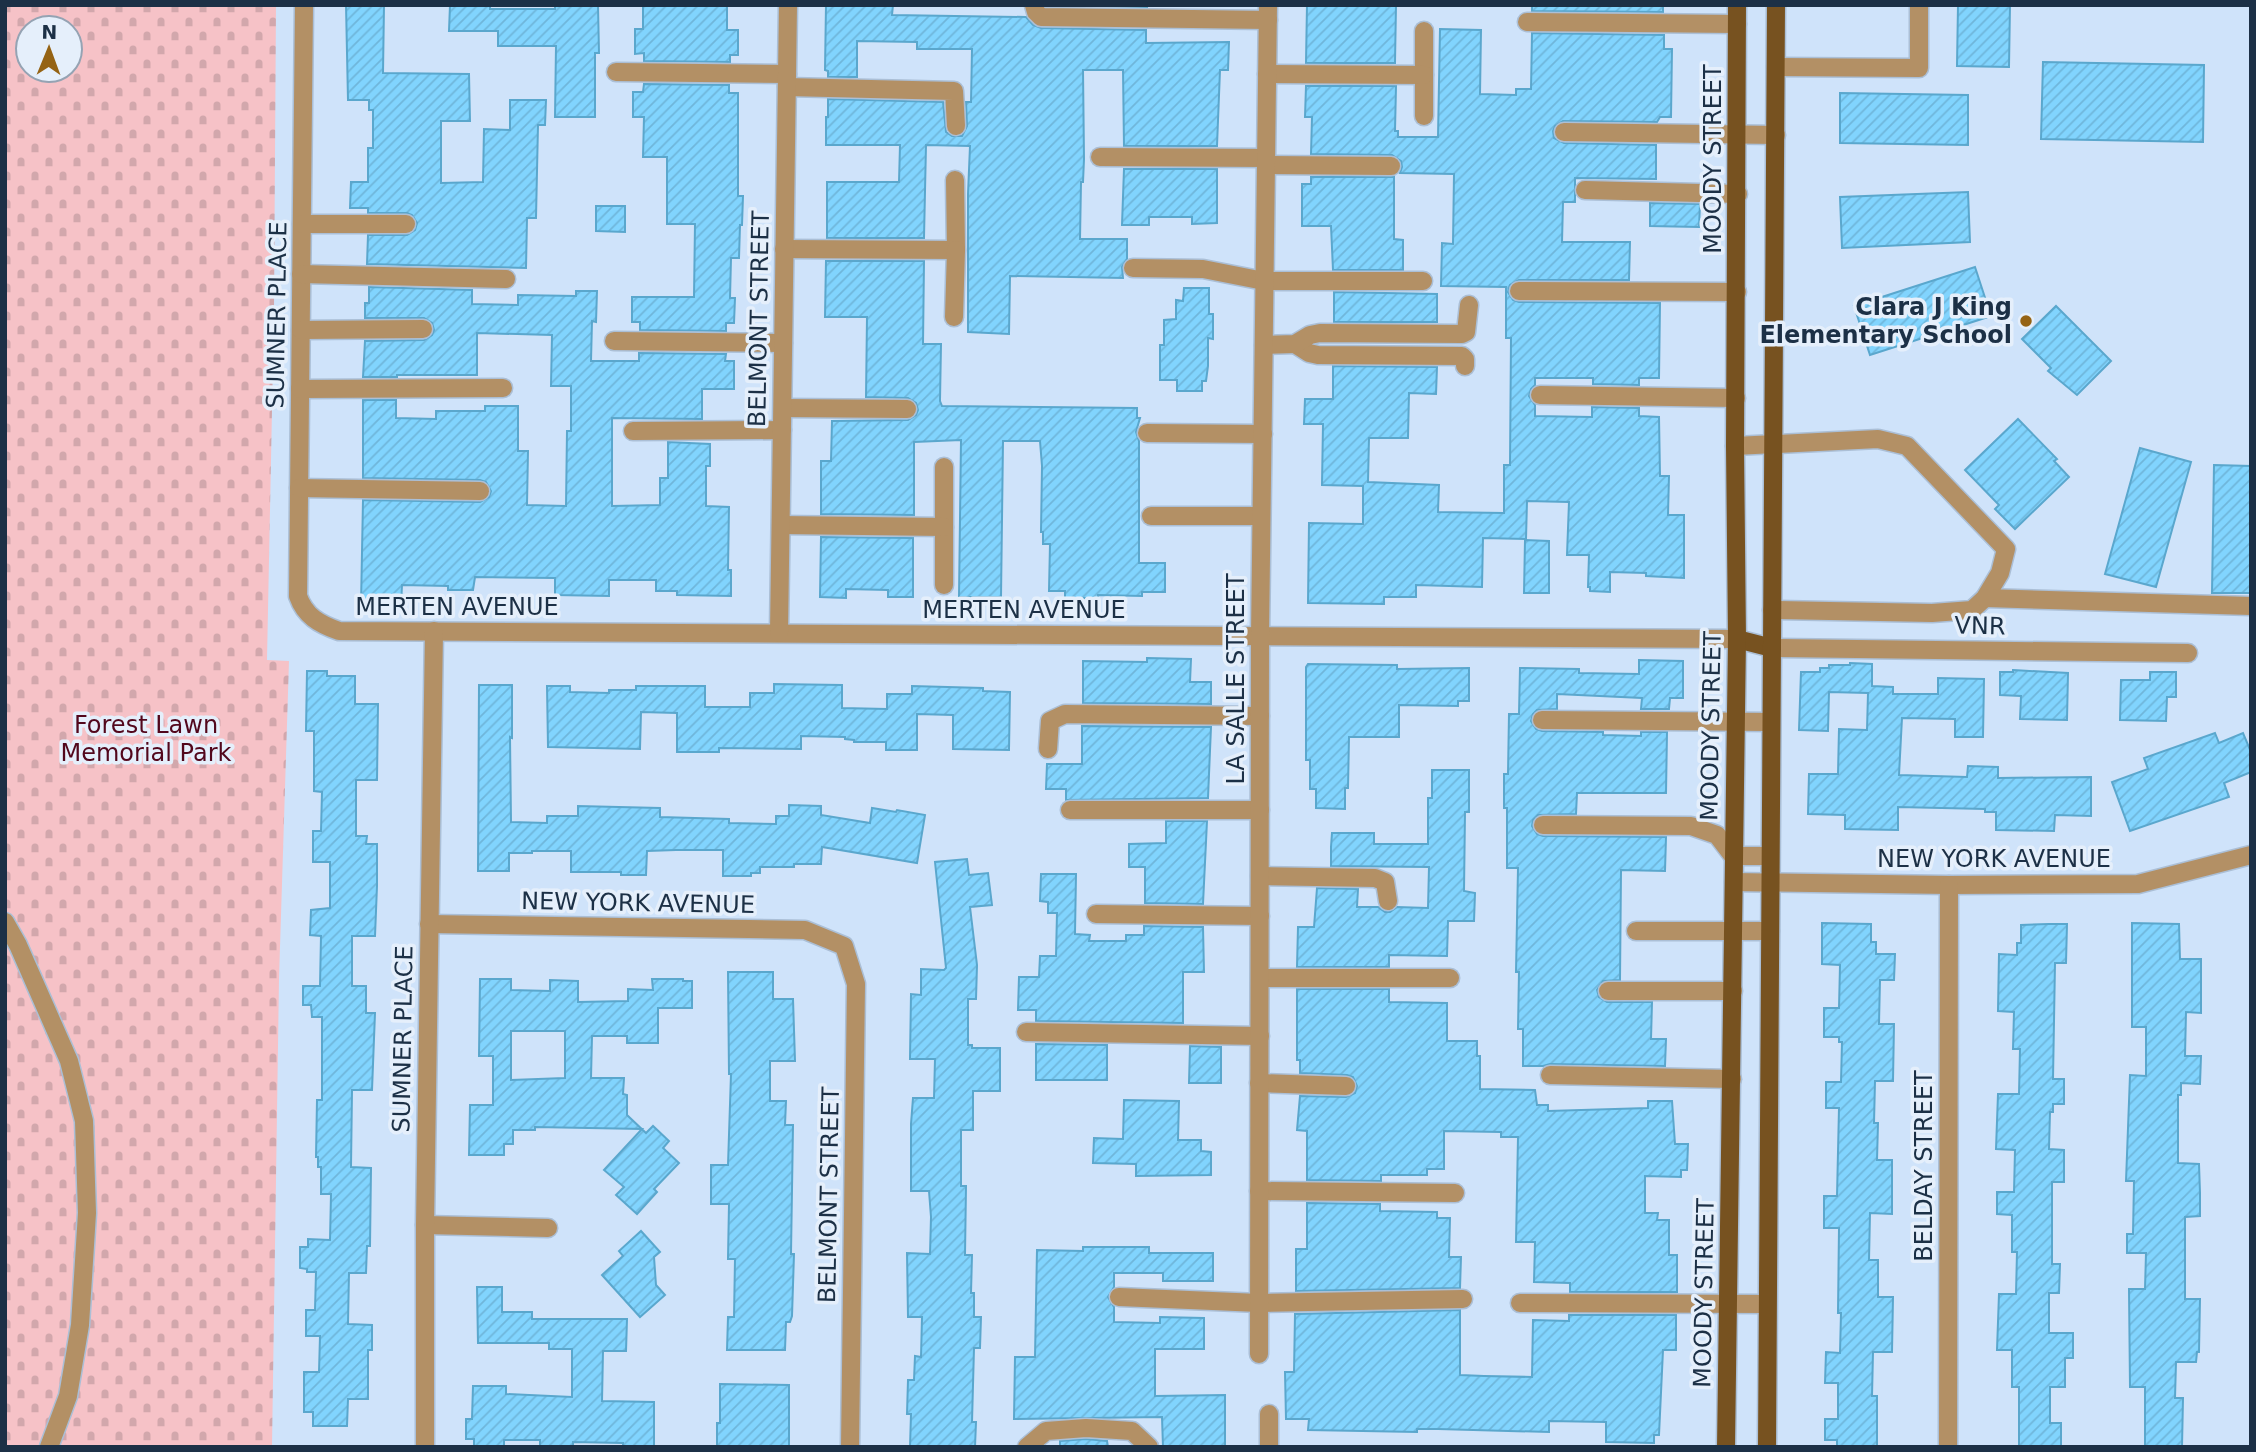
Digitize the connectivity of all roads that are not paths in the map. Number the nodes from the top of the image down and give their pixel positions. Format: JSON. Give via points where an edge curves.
{"nodes":[{"id":1,"x":304,"y":5,"type":"edge"},
{"id":2,"x":788,"y":5,"type":"edge"},
{"id":3,"x":1034,"y":5,"type":"edge"},
{"id":4,"x":1776,"y":5,"type":"edge"},
{"id":5,"x":1919,"y":5,"type":"edge"},
{"id":6,"x":1268,"y":12,"type":"edge"},
{"id":7,"x":1737,"y":14,"type":"edge"},
{"id":8,"x":1527,"y":22,"type":"dead end"},
{"id":9,"x":1424,"y":31,"type":"dead end"},
{"id":10,"x":1776,"y":67,"type":"junction"},
{"id":11,"x":616,"y":72,"type":"dead end"},
{"id":12,"x":1267,"y":74,"type":"junction"},
{"id":13,"x":1424,"y":75,"type":"junction"},
{"id":14,"x":787,"y":80,"type":"junction"},
{"id":15,"x":1424,"y":116,"type":"dead end"},
{"id":16,"x":956,"y":126,"type":"dead end"},
{"id":17,"x":1564,"y":132,"type":"dead end"},
{"id":18,"x":1738,"y":134,"type":"junction"},
{"id":19,"x":1776,"y":135,"type":"junction"},
{"id":20,"x":1100,"y":156,"type":"dead end"},
{"id":21,"x":1266,"y":162,"type":"junction"},
{"id":22,"x":1391,"y":166,"type":"dead end"},
{"id":23,"x":955,"y":180,"type":"dead end"},
{"id":24,"x":1585,"y":190,"type":"dead end"},
{"id":25,"x":1738,"y":194,"type":"junction"},
{"id":26,"x":302,"y":224,"type":"junction"},
{"id":27,"x":405,"y":224,"type":"dead end"},
{"id":28,"x":784,"y":249,"type":"junction"},
{"id":29,"x":956,"y":250,"type":"junction"},
{"id":30,"x":1133,"y":268,"type":"dead end"},
{"id":31,"x":301,"y":274,"type":"junction"},
{"id":32,"x":506,"y":279,"type":"dead end"},
{"id":33,"x":1264,"y":281,"type":"junction"},
{"id":34,"x":1423,"y":281,"type":"dead end"},
{"id":35,"x":1519,"y":291,"type":"dead end"},
{"id":36,"x":1737,"y":292,"type":"junction"},
{"id":37,"x":1469,"y":306,"type":"dead end"},
{"id":38,"x":954,"y":317,"type":"dead end"},
{"id":39,"x":423,"y":329,"type":"dead end"},
{"id":40,"x":301,"y":330,"type":"junction"},
{"id":41,"x":614,"y":341,"type":"dead end"},
{"id":42,"x":783,"y":343,"type":"junction"},
{"id":43,"x":1295,"y":344,"type":"junction"},
{"id":44,"x":1264,"y":345,"type":"junction"},
{"id":45,"x":1465,"y":366,"type":"dead end"},
{"id":46,"x":503,"y":388,"type":"dead end"},
{"id":47,"x":300,"y":389,"type":"junction"},
{"id":48,"x":1540,"y":395,"type":"dead end"},
{"id":49,"x":1736,"y":398,"type":"junction"},
{"id":50,"x":783,"y":408,"type":"junction"},
{"id":51,"x":907,"y":409,"type":"dead end"},
{"id":52,"x":782,"y":430,"type":"junction"},
{"id":53,"x":633,"y":431,"type":"dead end"},
{"id":54,"x":1147,"y":433,"type":"dead end"},
{"id":55,"x":1263,"y":433,"type":"junction"},
{"id":56,"x":1773,"y":444,"type":"junction"},
{"id":57,"x":1735,"y":446,"type":"junction"},
{"id":58,"x":944,"y":467,"type":"dead end"},
{"id":59,"x":299,"y":488,"type":"junction"},
{"id":60,"x":480,"y":491,"type":"dead end"},
{"id":61,"x":1151,"y":516,"type":"dead end"},
{"id":62,"x":1261,"y":516,"type":"junction"},
{"id":63,"x":781,"y":526,"type":"junction"},
{"id":64,"x":944,"y":527,"type":"junction"},
{"id":65,"x":944,"y":585,"type":"dead end"},
{"id":66,"x":1985,"y":598,"type":"junction"},
{"id":67,"x":2251,"y":606,"type":"edge"},
{"id":68,"x":1772,"y":610,"type":"junction"},
{"id":69,"x":313,"y":620,"type":"joint"},
{"id":70,"x":434,"y":631,"type":"junction"},
{"id":71,"x":779,"y":633,"type":"junction"},
{"id":72,"x":1260,"y":636,"type":"junction"},
{"id":73,"x":1737,"y":639,"type":"junction"},
{"id":74,"x":1772,"y":648,"type":"junction"},
{"id":75,"x":2188,"y":653,"type":"dead end"},
{"id":76,"x":1260,"y":716,"type":"junction"},
{"id":77,"x":1542,"y":720,"type":"dead end"},
{"id":78,"x":1736,"y":721,"type":"junction"},
{"id":79,"x":1771,"y":722,"type":"junction"},
{"id":80,"x":1048,"y":749,"type":"dead end"},
{"id":81,"x":1070,"y":810,"type":"dead end"},
{"id":82,"x":1260,"y":810,"type":"junction"},
{"id":83,"x":1543,"y":825,"type":"dead end"},
{"id":84,"x":2251,"y":855,"type":"edge"},
{"id":85,"x":1733,"y":856,"type":"junction"},
{"id":86,"x":1770,"y":856,"type":"junction"},
{"id":87,"x":1260,"y":876,"type":"junction"},
{"id":88,"x":1734,"y":882,"type":"junction"},
{"id":89,"x":1770,"y":883,"type":"junction"},
{"id":90,"x":1950,"y":885,"type":"junction"},
{"id":91,"x":1388,"y":901,"type":"dead end"},
{"id":92,"x":1096,"y":914,"type":"dead end"},
{"id":93,"x":1260,"y":916,"type":"junction"},
{"id":94,"x":5,"y":922,"type":"edge"},
{"id":95,"x":429,"y":924,"type":"junction"},
{"id":96,"x":1636,"y":930,"type":"dead end"},
{"id":97,"x":1734,"y":930,"type":"junction"},
{"id":98,"x":1770,"y":931,"type":"junction"},
{"id":99,"x":844,"y":946,"type":"joint"},
{"id":100,"x":1260,"y":978,"type":"junction"},
{"id":101,"x":1450,"y":978,"type":"dead end"},
{"id":102,"x":1608,"y":990,"type":"dead end"},
{"id":103,"x":1733,"y":991,"type":"junction"},
{"id":104,"x":1026,"y":1032,"type":"dead end"},
{"id":105,"x":1259,"y":1036,"type":"junction"},
{"id":106,"x":1550,"y":1075,"type":"dead end"},
{"id":107,"x":1732,"y":1079,"type":"junction"},
{"id":108,"x":1259,"y":1083,"type":"junction"},
{"id":109,"x":1346,"y":1086,"type":"dead end"},
{"id":110,"x":1259,"y":1191,"type":"junction"},
{"id":111,"x":1455,"y":1193,"type":"dead end"},
{"id":112,"x":425,"y":1225,"type":"junction"},
{"id":113,"x":548,"y":1228,"type":"dead end"},
{"id":114,"x":1119,"y":1297,"type":"dead end"},
{"id":115,"x":1462,"y":1299,"type":"dead end"},
{"id":116,"x":1259,"y":1303,"type":"junction"},
{"id":117,"x":1520,"y":1303,"type":"dead end"},
{"id":118,"x":1728,"y":1304,"type":"junction"},
{"id":119,"x":1768,"y":1304,"type":"junction"},
{"id":120,"x":1259,"y":1353,"type":"dead end"},
{"id":121,"x":1269,"y":1414,"type":"dead end"},
{"id":122,"x":49,"y":1447,"type":"edge"},
{"id":123,"x":425,"y":1447,"type":"edge"},
{"id":124,"x":850,"y":1447,"type":"edge"},
{"id":125,"x":1027,"y":1447,"type":"edge"},
{"id":126,"x":1149,"y":1447,"type":"edge"},
{"id":127,"x":1269,"y":1447,"type":"edge"},
{"id":128,"x":1726,"y":1447,"type":"edge"},
{"id":129,"x":1767,"y":1447,"type":"edge"},
{"id":130,"x":1948,"y":1447,"type":"edge"}],
"edges":[{"from":1,"to":26,"type":"street","name":"SUMNER PLACE"},
{"from":2,"to":14,"type":"street","name":"BELMONT STREET"},
{"from":3,"to":6,"type":"street","via":[[1041,17]]},
{"from":4,"to":10,"type":"main road"},
{"from":5,"to":10,"type":"street","via":[[1919,68]]},
{"from":6,"to":12,"type":"street","name":"LA SALLE STREET"},
{"from":7,"to":8,"type":"street"},
{"from":7,"to":18,"type":"main road","name":"MOODY STREET"},
{"from":9,"to":13,"type":"street"},
{"from":10,"to":19,"type":"main road"},
{"from":11,"to":14,"type":"street"},
{"from":12,"to":13,"type":"street"},
{"from":12,"to":21,"type":"street","name":"LA SALLE STREET"},
{"from":13,"to":15,"type":"street"},
{"from":14,"to":16,"type":"street","via":[[954,91]]},
{"from":14,"to":28,"type":"street","name":"BELMONT STREET"},
{"from":17,"to":18,"type":"street"},
{"from":18,"to":19,"type":"street"},
{"from":18,"to":25,"type":"main road","name":"MOODY STREET"},
{"from":19,"to":56,"type":"main road"},
{"from":20,"to":21,"type":"street"},
{"from":21,"to":22,"type":"street"},
{"from":21,"to":33,"type":"street","name":"LA SALLE STREET"},
{"from":23,"to":29,"type":"street"},
{"from":24,"to":25,"type":"street"},
{"from":25,"to":36,"type":"main road","name":"MOODY STREET"},
{"from":26,"to":27,"type":"street"},
{"from":26,"to":31,"type":"street","name":"SUMNER PLACE"},
{"from":28,"to":29,"type":"street"},
{"from":28,"to":42,"type":"street","name":"BELMONT STREET"},
{"from":29,"to":38,"type":"street"},
{"from":30,"to":33,"type":"street","via":[[1203,269]]},
{"from":31,"to":32,"type":"street"},
{"from":31,"to":40,"type":"street","name":"SUMNER PLACE"},
{"from":33,"to":34,"type":"street"},
{"from":33,"to":44,"type":"street","name":"LA SALLE STREET"},
{"from":35,"to":36,"type":"street"},
{"from":36,"to":49,"type":"main road","name":"MOODY STREET"},
{"from":37,"to":43,"type":"street","via":[[1468,328],[1462,334],[1320,332]]},
{"from":39,"to":40,"type":"street"},
{"from":40,"to":47,"type":"street","name":"SUMNER PLACE"},
{"from":41,"to":42,"type":"street"},
{"from":42,"to":50,"type":"street","name":"BELMONT STREET"},
{"from":43,"to":44,"type":"street"},
{"from":43,"to":45,"type":"street","via":[[1318,355],[1462,356]]},
{"from":44,"to":55,"type":"street","name":"LA SALLE STREET"},
{"from":46,"to":47,"type":"street"},
{"from":47,"to":59,"type":"street","name":"SUMNER PLACE"},
{"from":48,"to":49,"type":"street"},
{"from":49,"to":57,"type":"main road","name":"MOODY STREET"},
{"from":50,"to":51,"type":"street"},
{"from":50,"to":52,"type":"street","name":"BELMONT STREET"},
{"from":52,"to":53,"type":"street"},
{"from":52,"to":63,"type":"street","name":"BELMONT STREET"},
{"from":54,"to":55,"type":"street"},
{"from":55,"to":62,"type":"street","name":"LA SALLE STREET"},
{"from":56,"to":57,"type":"street"},
{"from":56,"to":66,"type":"street","via":[[1878,439],[1907,446],[2006,549],[2000,573]]},
{"from":56,"to":68,"type":"main road"},
{"from":57,"to":73,"type":"main road","name":"MOODY STREET"},
{"from":58,"to":64,"type":"street"},
{"from":59,"to":60,"type":"street"},
{"from":59,"to":69,"type":"street","name":"SUMNER PLACE","via":[[298,596]]},
{"from":61,"to":62,"type":"street"},
{"from":62,"to":72,"type":"street","name":"LA SALLE STREET"},
{"from":63,"to":64,"type":"street"},
{"from":63,"to":71,"type":"street","name":"BELMONT STREET"},
{"from":64,"to":65,"type":"street"},
{"from":66,"to":67,"type":"street"},
{"from":66,"to":68,"type":"street","via":[[1972,610],[1956,613]]},
{"from":68,"to":74,"type":"main road"},
{"from":69,"to":70,"type":"street","name":"MERTEN AVENUE","via":[[339,631]]},
{"from":70,"to":71,"type":"street","name":"MERTEN AVENUE"},
{"from":70,"to":95,"type":"street","name":"SUMNER PLACE"},
{"from":71,"to":72,"type":"street","name":"MERTEN AVENUE"},
{"from":72,"to":73,"type":"street","name":"MERTEN AVENUE"},
{"from":72,"to":76,"type":"street","name":"LA SALLE STREET"},
{"from":73,"to":74,"type":"main road"},
{"from":73,"to":78,"type":"main road","name":"MOODY STREET"},
{"from":74,"to":75,"type":"street","name":"VNR"},
{"from":74,"to":79,"type":"main road"},
{"from":76,"to":80,"type":"street","via":[[1065,714],[1050,721]]},
{"from":76,"to":82,"type":"street","name":"LA SALLE STREET"},
{"from":77,"to":78,"type":"street"},
{"from":78,"to":79,"type":"street"},
{"from":78,"to":85,"type":"main road","name":"MOODY STREET"},
{"from":79,"to":86,"type":"main road"},
{"from":81,"to":82,"type":"street"},
{"from":82,"to":87,"type":"street","name":"LA SALLE STREET"},
{"from":83,"to":85,"type":"street","via":[[1691,826],[1717,835]]},
{"from":84,"to":90,"type":"street","name":"NEW YORK AVENUE","via":[[2138,884]]},
{"from":85,"to":86,"type":"street"},
{"from":85,"to":88,"type":"main road","name":"MOODY STREET"},
{"from":86,"to":89,"type":"main road"},
{"from":87,"to":91,"type":"street","via":[[1375,878],[1385,882]]},
{"from":87,"to":93,"type":"street","name":"LA SALLE STREET"},
{"from":88,"to":89,"type":"street","name":"NEW YORK AVENUE"},
{"from":88,"to":97,"type":"main road","name":"MOODY STREET"},
{"from":89,"to":90,"type":"street","name":"NEW YORK AVENUE"},
{"from":89,"to":98,"type":"main road"},
{"from":90,"to":130,"type":"street","name":"BELDAY STREET"},
{"from":92,"to":93,"type":"street"},
{"from":93,"to":100,"type":"street","name":"LA SALLE STREET"},
{"from":94,"to":122,"type":"street","via":[[69,1061],[83,1121],[88,1213],[80,1325],[68,1396]]},
{"from":95,"to":99,"type":"street","name":"NEW YORK AVENUE","via":[[805,930]]},
{"from":95,"to":112,"type":"street","name":"SUMNER PLACE"},
{"from":96,"to":97,"type":"street"},
{"from":97,"to":98,"type":"street"},
{"from":97,"to":103,"type":"main road","name":"MOODY STREET"},
{"from":98,"to":119,"type":"main road"},
{"from":99,"to":124,"type":"street","name":"BELMONT STREET","via":[[856,984]]},
{"from":100,"to":101,"type":"street"},
{"from":100,"to":105,"type":"street","name":"LA SALLE STREET"},
{"from":102,"to":103,"type":"street"},
{"from":103,"to":107,"type":"main road","name":"MOODY STREET"},
{"from":104,"to":105,"type":"street"},
{"from":105,"to":108,"type":"street","name":"LA SALLE STREET"},
{"from":106,"to":107,"type":"street"},
{"from":107,"to":118,"type":"main road","name":"MOODY STREET"},
{"from":108,"to":109,"type":"street"},
{"from":108,"to":110,"type":"street","name":"LA SALLE STREET"},
{"from":110,"to":111,"type":"street"},
{"from":110,"to":116,"type":"street","name":"LA SALLE STREET"},
{"from":112,"to":113,"type":"street"},
{"from":112,"to":123,"type":"street","name":"SUMNER PLACE"},
{"from":114,"to":116,"type":"street"},
{"from":115,"to":116,"type":"street"},
{"from":116,"to":120,"type":"street","name":"LA SALLE STREET"},
{"from":117,"to":118,"type":"street"},
{"from":118,"to":119,"type":"street"},
{"from":118,"to":128,"type":"main road","name":"MOODY STREET"},
{"from":119,"to":129,"type":"main road"},
{"from":121,"to":127,"type":"street"},
{"from":125,"to":126,"type":"street","via":[[1046,1431],[1086,1428],[1132,1431]]}]}
